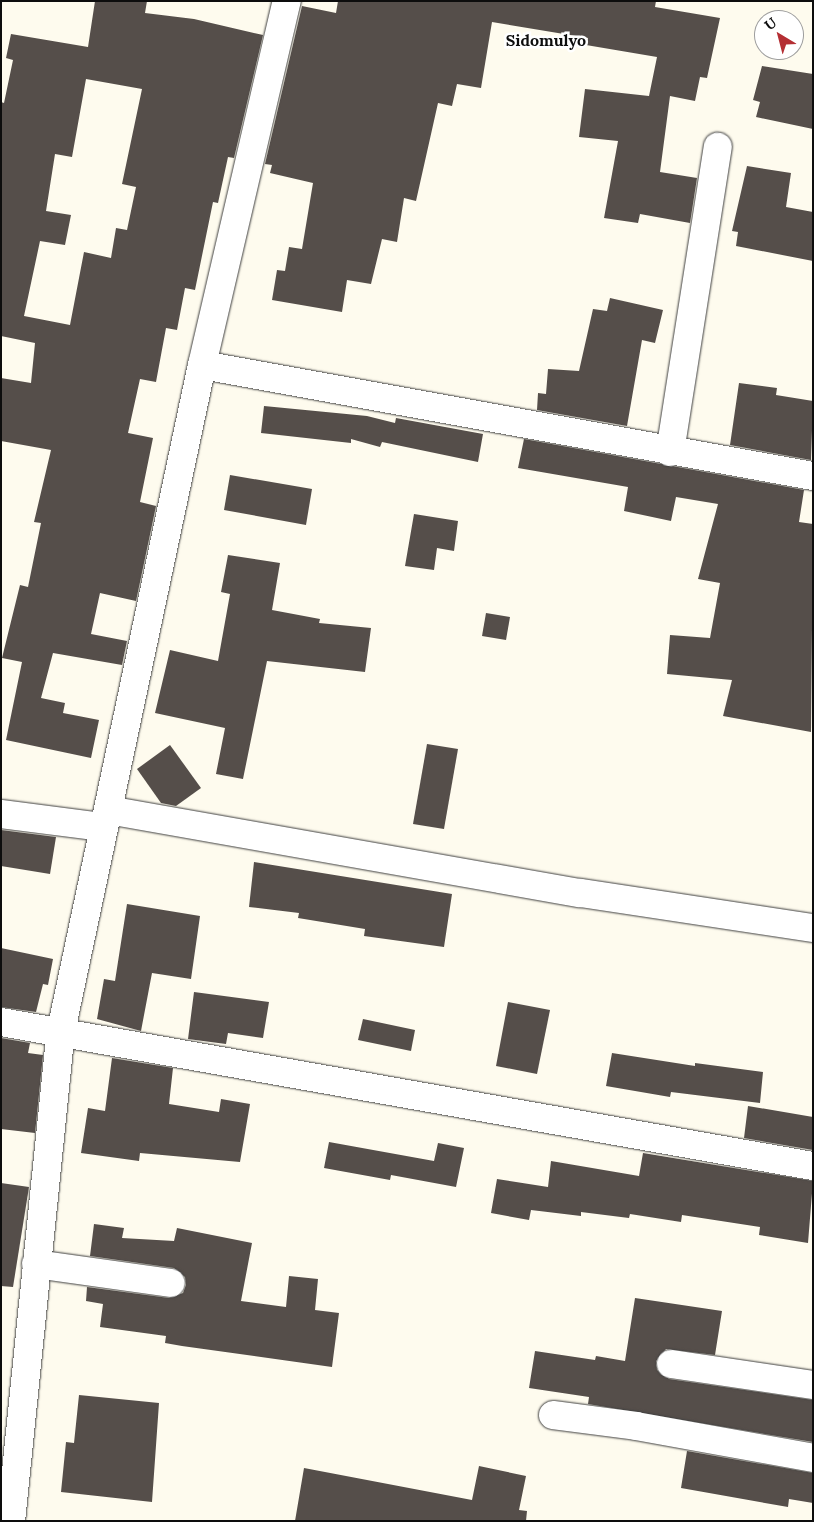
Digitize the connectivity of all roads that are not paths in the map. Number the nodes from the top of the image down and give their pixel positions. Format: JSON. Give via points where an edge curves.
{"nodes":[{"id":1,"x":287,"y":1,"type":"edge"},
{"id":2,"x":718,"y":147,"type":"dead end"},
{"id":3,"x":202,"y":365,"type":"junction"},
{"id":4,"x":670,"y":452,"type":"junction"},
{"id":5,"x":813,"y":476,"type":"edge"},
{"id":6,"x":1,"y":814,"type":"edge"},
{"id":7,"x":105,"y":818,"type":"junction"},
{"id":8,"x":813,"y":928,"type":"edge"},
{"id":9,"x":1,"y":1022,"type":"edge"},
{"id":10,"x":61,"y":1031,"type":"junction"},
{"id":11,"x":813,"y":1166,"type":"edge"},
{"id":12,"x":36,"y":1264,"type":"junction"},
{"id":13,"x":170,"y":1283,"type":"dead end"},
{"id":14,"x":671,"y":1364,"type":"dead end"},
{"id":15,"x":813,"y":1385,"type":"edge"},
{"id":16,"x":554,"y":1415,"type":"dead end"},
{"id":17,"x":813,"y":1458,"type":"edge"},
{"id":18,"x":11,"y":1521,"type":"edge"}],
"edges":[{"from":1,"to":3,"type":"street"},
{"from":2,"to":4,"type":"street"},
{"from":3,"to":4,"type":"street"},
{"from":3,"to":7,"type":"street"},
{"from":4,"to":5,"type":"street"},
{"from":6,"to":7,"type":"street"},
{"from":7,"to":8,"type":"street"},
{"from":7,"to":10,"type":"street"},
{"from":9,"to":10,"type":"street"},
{"from":10,"to":11,"type":"street"},
{"from":10,"to":12,"type":"street"},
{"from":12,"to":13,"type":"street"},
{"from":12,"to":18,"type":"street"},
{"from":14,"to":15,"type":"street"},
{"from":16,"to":17,"type":"street","via":[[636,1426]]}]}
